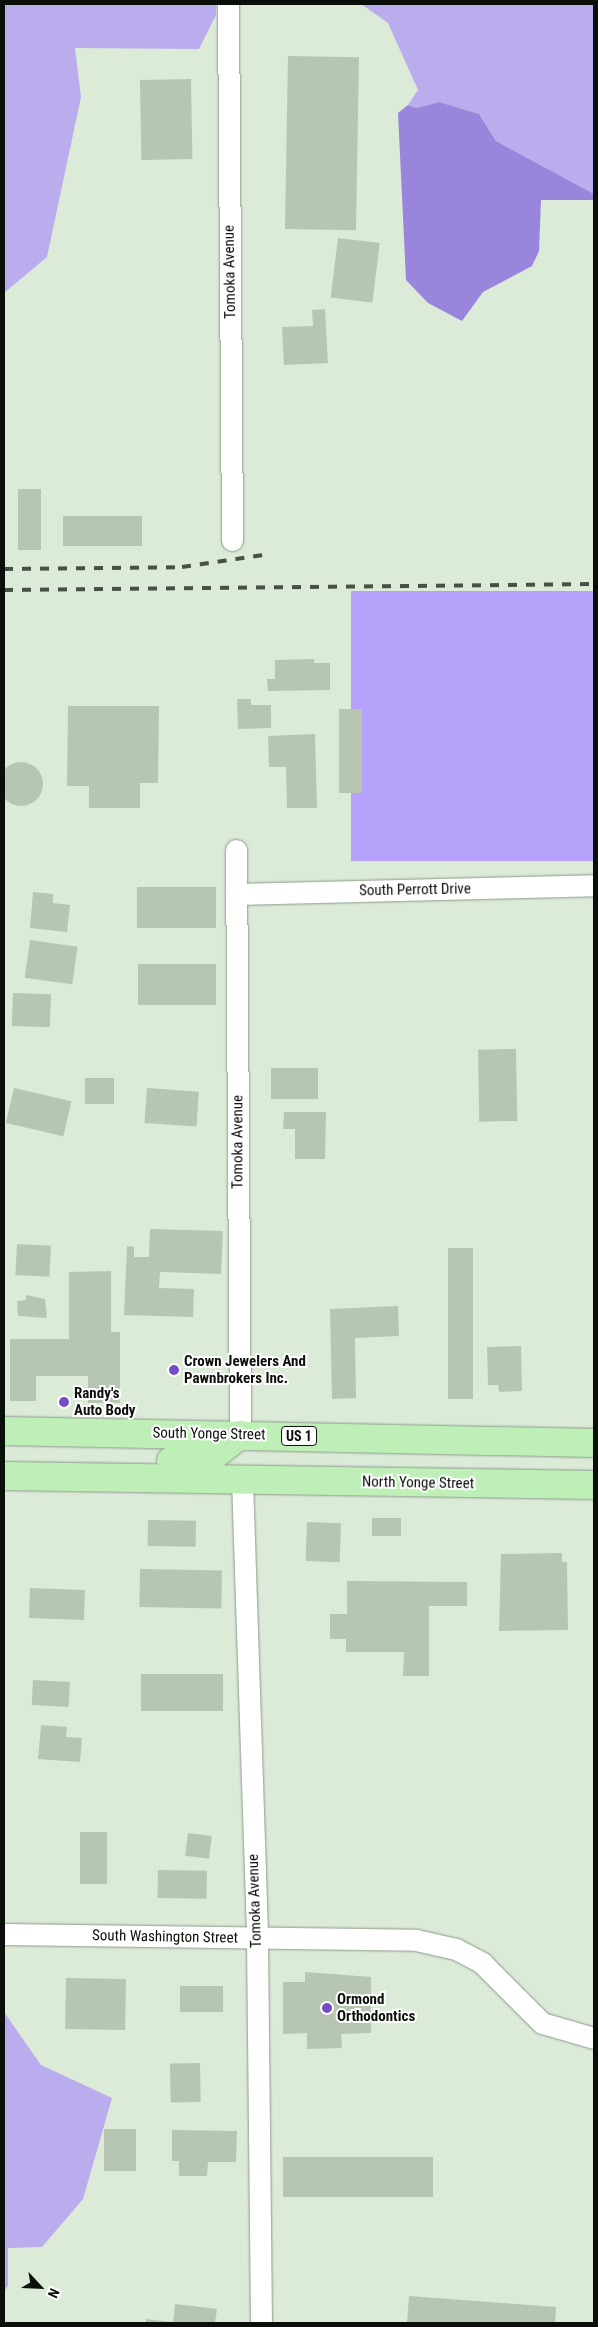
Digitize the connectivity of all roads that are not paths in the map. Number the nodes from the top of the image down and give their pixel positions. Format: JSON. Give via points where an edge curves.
{"nodes":[{"id":1,"x":228,"y":4,"type":"edge"},
{"id":2,"x":232,"y":540,"type":"dead end"},
{"id":3,"x":236,"y":850,"type":"dead end"},
{"id":4,"x":594,"y":885,"type":"edge"},
{"id":5,"x":236,"y":894,"type":"junction"},
{"id":6,"x":4,"y":1431,"type":"edge"},
{"id":7,"x":240,"y":1434,"type":"junction"},
{"id":8,"x":594,"y":1443,"type":"edge"},
{"id":9,"x":4,"y":1476,"type":"edge"},
{"id":10,"x":53,"y":1476,"type":"junction"},
{"id":11,"x":242,"y":1480,"type":"junction"},
{"id":12,"x":594,"y":1486,"type":"edge"},
{"id":13,"x":4,"y":1934,"type":"edge"},
{"id":14,"x":257,"y":1940,"type":"junction"},
{"id":15,"x":594,"y":2038,"type":"edge"},
{"id":16,"x":262,"y":2323,"type":"edge"}],
"edges":[{"from":1,"to":2,"type":"street","name":"Tomoka Avenue"},
{"from":3,"to":5,"type":"street","name":"Tomoka Avenue"},
{"from":4,"to":5,"type":"street","name":"South Perrott Drive"},
{"from":5,"to":7,"type":"street","name":"Tomoka Avenue"},
{"from":6,"to":7,"type":"main road","name":"South Yonge Street","number":"US 1"},
{"from":7,"to":8,"type":"main road","name":"South Yonge Street","number":"US 1"},
{"from":7,"to":10,"type":"main road","via":[[208,1460],[74,1463]]},
{"from":9,"to":10,"type":"main road"},
{"from":10,"to":11,"type":"main road"},
{"from":11,"to":12,"type":"main road","name":"North Yonge Street"},
{"from":11,"to":14,"type":"street","name":"Tomoka Avenue"},
{"from":13,"to":14,"type":"street","name":"South Washington Street"},
{"from":14,"to":15,"type":"street","name":"South Washington Street","via":[[416,1940],[456,1949],[482,1963],[542,2022]]},
{"from":14,"to":16,"type":"street","name":"Tomoka Avenue"}]}
